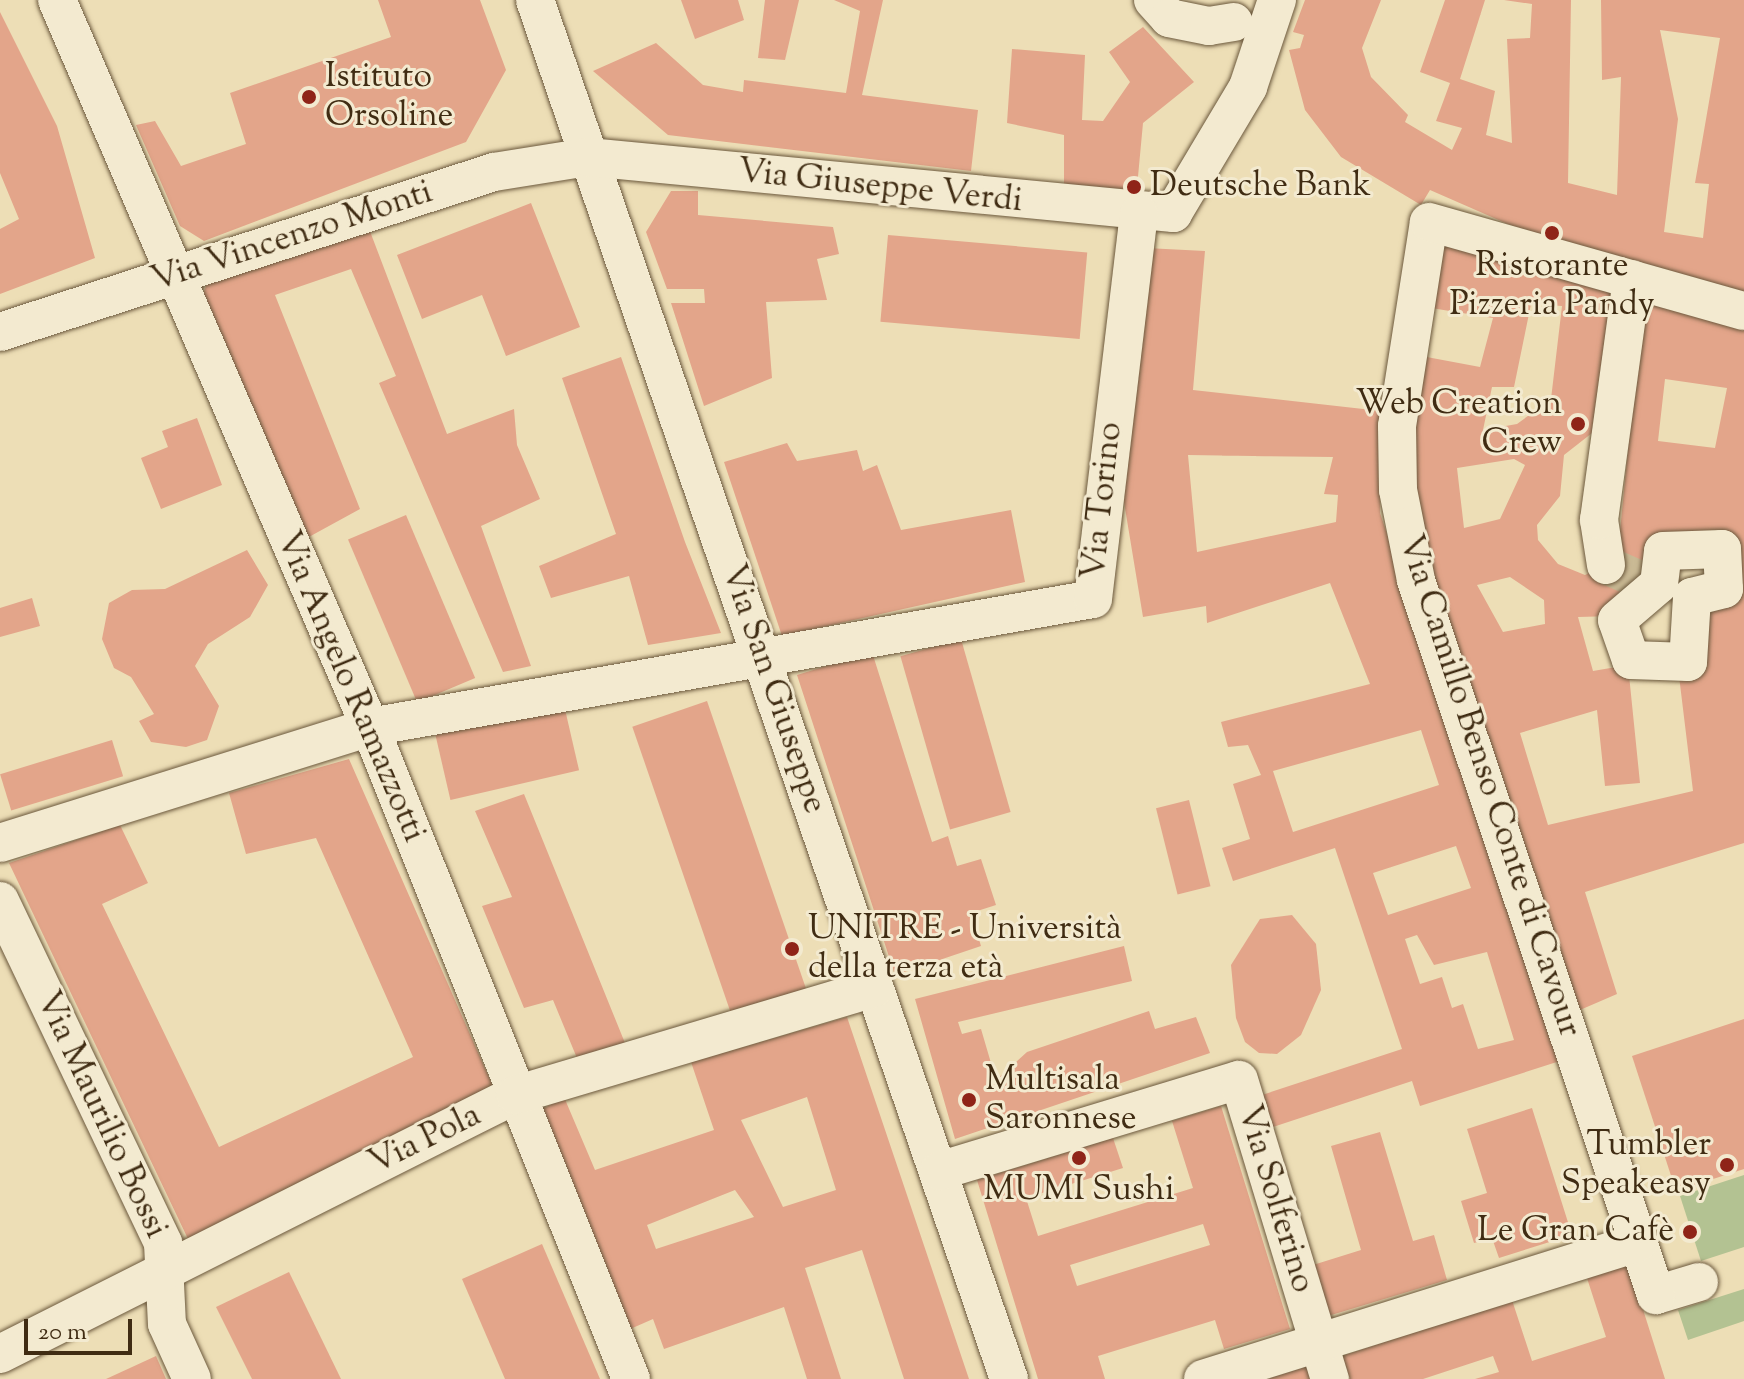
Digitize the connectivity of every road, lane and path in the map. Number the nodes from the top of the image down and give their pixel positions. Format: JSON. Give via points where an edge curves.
{"nodes":[{"id":1,"x":57,"y":0,"type":"edge"},
{"id":2,"x":535,"y":0,"type":"edge"},
{"id":3,"x":1153,"y":0,"type":"edge"},
{"id":4,"x":1277,"y":0,"type":"edge"},
{"id":5,"x":1229,"y":11,"type":"edge"},
{"id":6,"x":1259,"y":50,"type":"junction"},
{"id":7,"x":588,"y":157,"type":"junction"},
{"id":8,"x":1156,"y":214,"type":"junction"},
{"id":9,"x":171,"y":277,"type":"junction"},
{"id":10,"x":1632,"y":279,"type":"junction"},
{"id":11,"x":1744,"y":311,"type":"edge"},
{"id":12,"x":0,"y":332,"type":"edge"},
{"id":13,"x":1606,"y":565,"type":"dead end"},
{"id":14,"x":1653,"y":584,"type":"joint"},
{"id":15,"x":762,"y":654,"type":"junction"},
{"id":16,"x":370,"y":727,"type":"junction"},
{"id":17,"x":0,"y":843,"type":"edge"},
{"id":18,"x":0,"y":901,"type":"edge"},
{"id":19,"x":874,"y":988,"type":"junction"},
{"id":20,"x":515,"y":1095,"type":"junction"},
{"id":21,"x":939,"y":1171,"type":"junction"},
{"id":22,"x":1639,"y":1242,"type":"junction"},
{"id":23,"x":168,"y":1268,"type":"junction"},
{"id":24,"x":1699,"y":1282,"type":"dead end"},
{"id":25,"x":1319,"y":1343,"type":"junction"},
{"id":26,"x":0,"y":1354,"type":"edge"},
{"id":27,"x":192,"y":1379,"type":"edge"},
{"id":28,"x":631,"y":1379,"type":"edge"},
{"id":29,"x":1009,"y":1379,"type":"edge"},
{"id":30,"x":1203,"y":1379,"type":"edge"},
{"id":31,"x":1330,"y":1379,"type":"edge"}],
"edges":[{"from":1,"to":9,"type":"street","name":"Via Angelo Ramazzotti"},
{"from":2,"to":7,"type":"street","name":"Via San Giuseppe"},
{"from":3,"to":5,"type":"street","via":[[1169,18],[1209,26]]},
{"from":4,"to":6,"type":"street"},
{"from":5,"to":6,"type":"street"},
{"from":6,"to":8,"type":"street","via":[[1248,87]]},
{"from":7,"to":8,"type":"street","name":"Via Giuseppe Verdi"},
{"from":7,"to":9,"type":"street","name":"Via Vincenzo Monti","via":[[494,172]]},
{"from":7,"to":15,"type":"street","name":"Via San Giuseppe"},
{"from":8,"to":15,"type":"street","name":"Via Torino","via":[[1093,599]]},
{"from":9,"to":12,"type":"street","name":"Via Vincenzo Monti"},
{"from":9,"to":16,"type":"street","name":"Via Angelo Ramazzotti"},
{"from":10,"to":11,"type":"street"},
{"from":10,"to":13,"type":"street","via":[[1599,520]]},
{"from":10,"to":22,"type":"street","name":"Via Camillo Benso Conte di Cavour","via":[[1429,222],[1397,426],[1405,531]]},
{"from":14,"to":14,"type":"street","via":[[1617,620],[1631,660],[1688,662],[1692,597],[1728,589],[1722,549],[1663,551]]},
{"from":15,"to":16,"type":"street"},
{"from":15,"to":19,"type":"street","name":"Via San Giuseppe"},
{"from":16,"to":17,"type":"street"},
{"from":16,"to":20,"type":"street","name":"Via Angelo Ramazzotti"},
{"from":18,"to":23,"type":"street","name":"Via Maurilio Bossi","via":[[163,1243]]},
{"from":19,"to":20,"type":"street","name":"Via Pola"},
{"from":19,"to":21,"type":"street","name":"Via San Giuseppe"},
{"from":20,"to":23,"type":"street","name":"Via Pola"},
{"from":20,"to":28,"type":"street","name":"Via Angelo Ramazzotti"},
{"from":21,"to":25,"type":"street","name":"Via Solferino","via":[[1239,1080]]},
{"from":21,"to":29,"type":"street","name":"Via San Giuseppe"},
{"from":22,"to":24,"type":"street","name":"Via Camillo Benso Conte di Cavour","via":[[1656,1295]]},
{"from":22,"to":25,"type":"street"},
{"from":23,"to":26,"type":"street","name":"Via Pola"},
{"from":23,"to":27,"type":"street","name":"Via Maurilio Bossi","via":[[167,1324]]},
{"from":25,"to":30,"type":"street"},
{"from":25,"to":31,"type":"street"}]}
